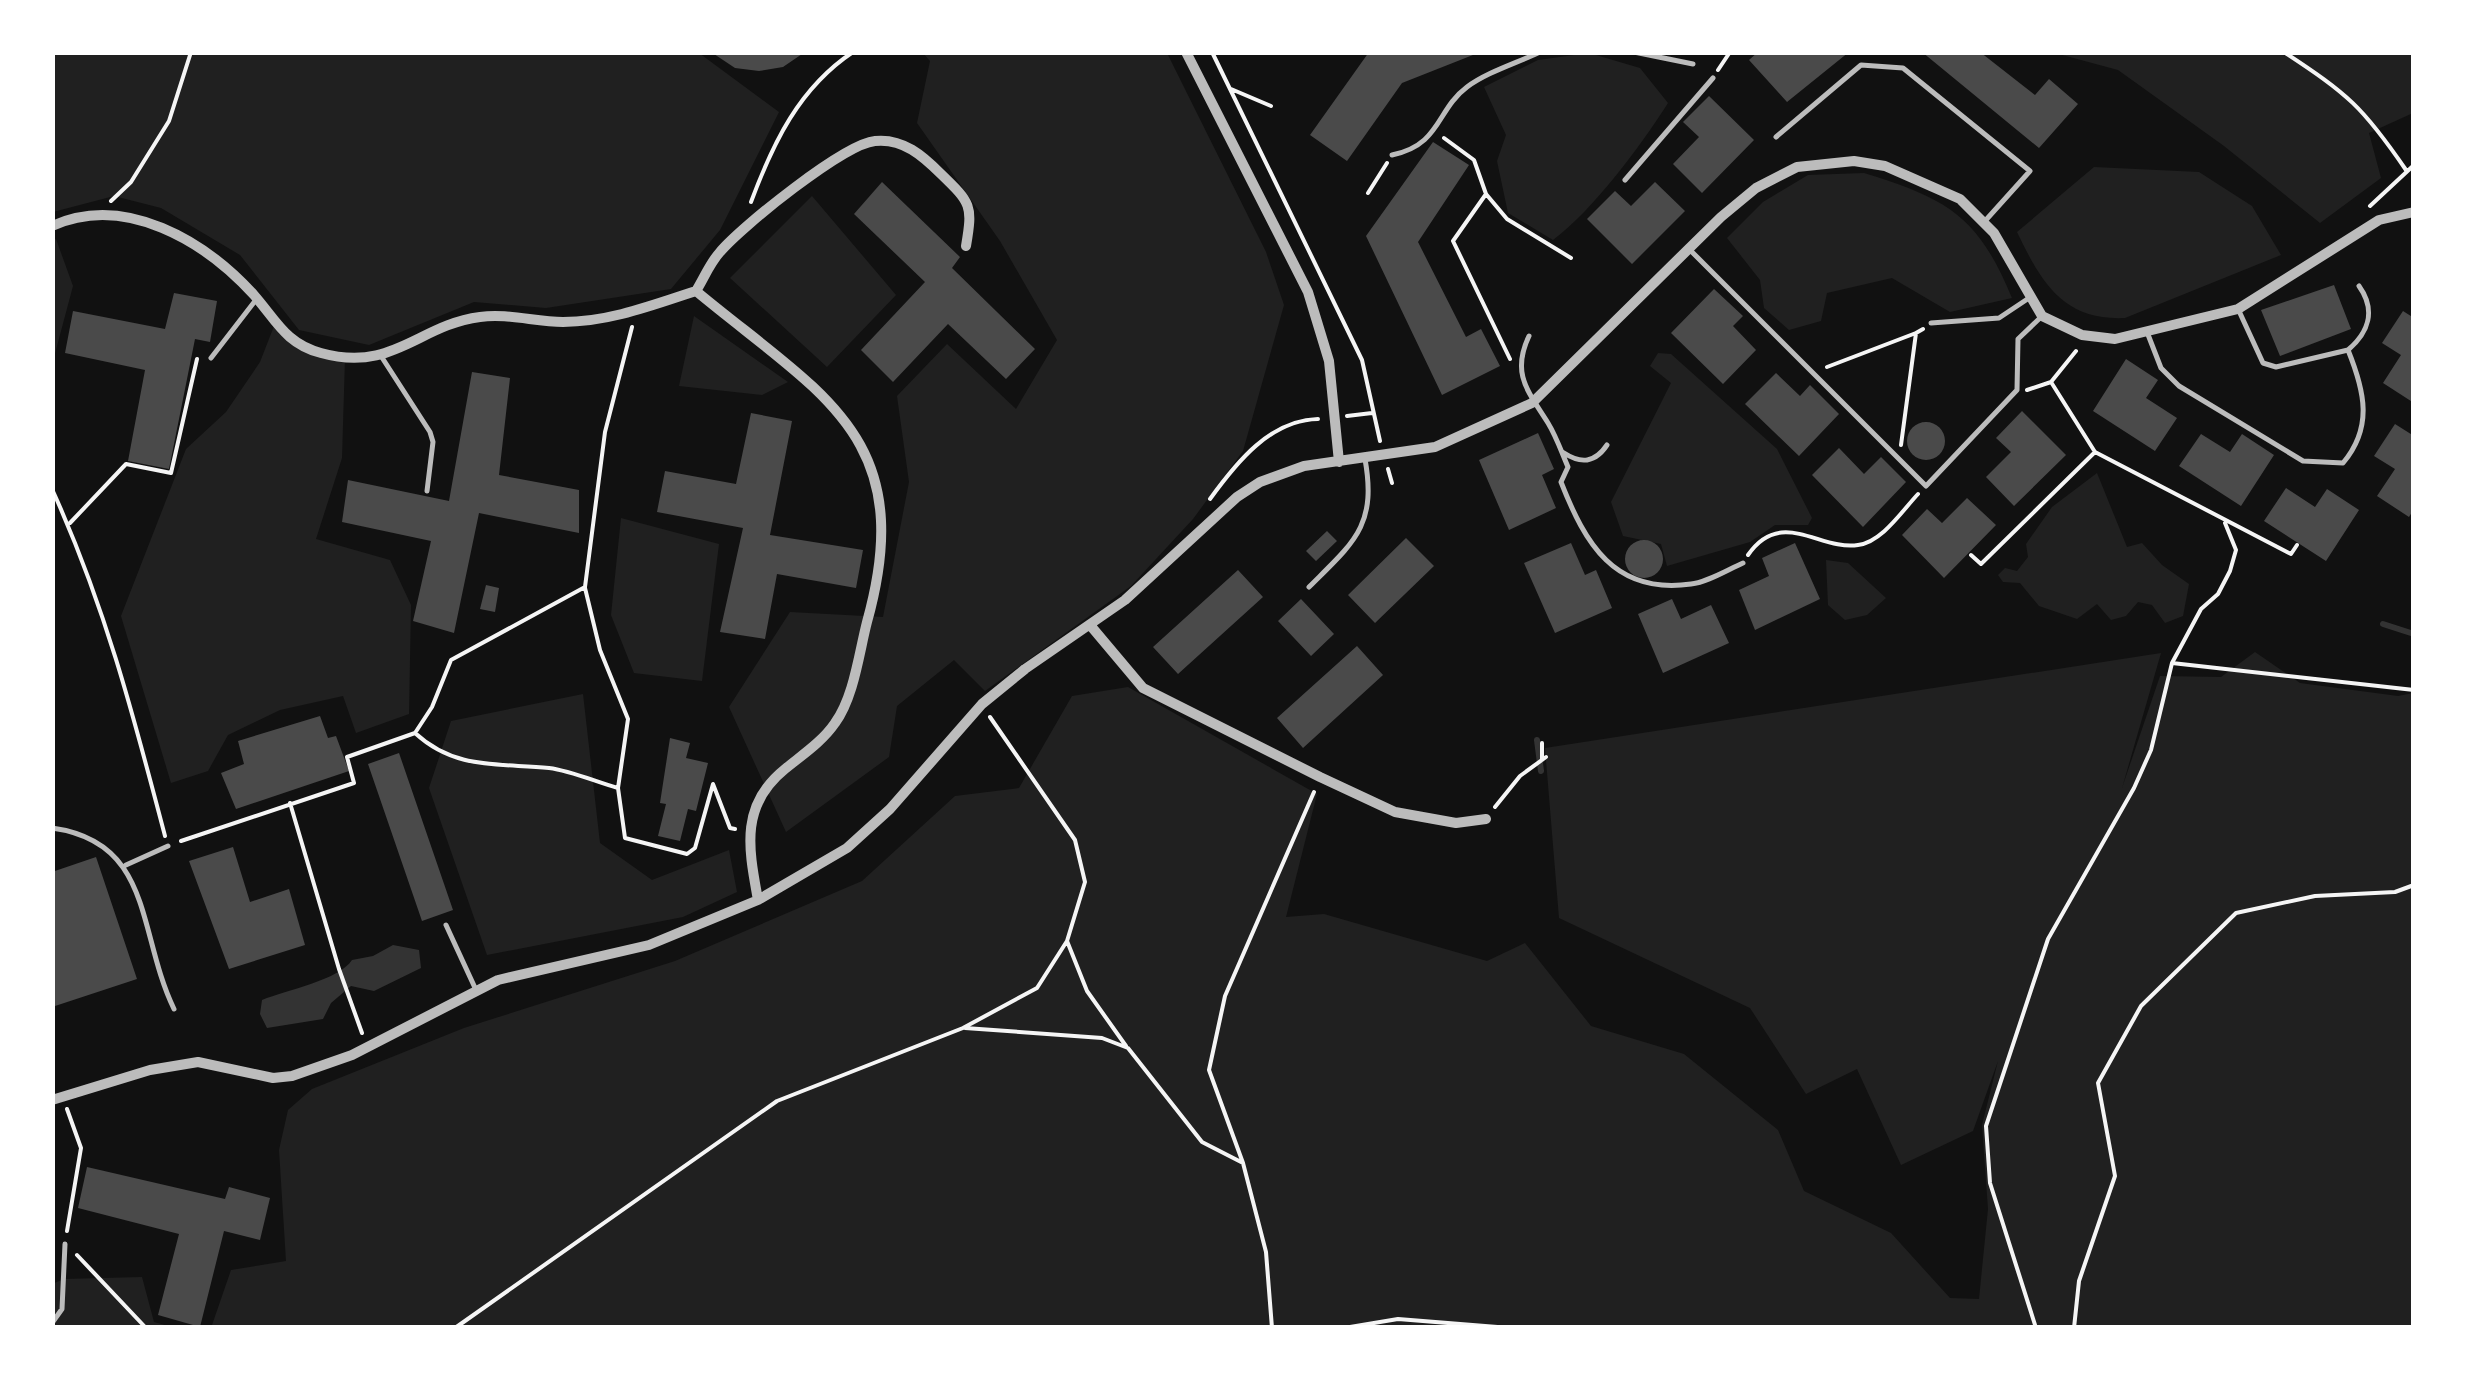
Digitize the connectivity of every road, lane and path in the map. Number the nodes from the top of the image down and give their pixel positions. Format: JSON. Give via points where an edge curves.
{"nodes":[{"id":1,"x":190,"y":52,"type":"edge"},
{"id":2,"x":854,"y":52,"type":"edge"},
{"id":3,"x":1186,"y":52,"type":"edge"},
{"id":4,"x":1212,"y":52,"type":"edge"},
{"id":5,"x":1540,"y":52,"type":"edge"},
{"id":6,"x":1634,"y":52,"type":"edge"},
{"id":7,"x":1730,"y":52,"type":"edge"},
{"id":8,"x":2284,"y":52,"type":"edge"},
{"id":9,"x":1693,"y":64,"type":"dead end"},
{"id":10,"x":1713,"y":78,"type":"joint"},
{"id":11,"x":1230,"y":89,"type":"junction"},
{"id":12,"x":1271,"y":106,"type":"dead end"},
{"id":13,"x":1436,"y":132,"type":"junction"},
{"id":14,"x":1776,"y":137,"type":"dead end"},
{"id":15,"x":2414,"y":152,"type":"edge"},
{"id":16,"x":1392,"y":154,"type":"joint"},
{"id":17,"x":2413,"y":165,"type":"edge"},
{"id":18,"x":2406,"y":170,"type":"junction"},
{"id":19,"x":1625,"y":180,"type":"dead end"},
{"id":20,"x":1368,"y":193,"type":"dead end"},
{"id":21,"x":1486,"y":194,"type":"junction"},
{"id":22,"x":2363,"y":212,"type":"dead end"},
{"id":23,"x":2414,"y":212,"type":"edge"},
{"id":24,"x":104,"y":214,"type":"junction"},
{"id":25,"x":1985,"y":221,"type":"junction"},
{"id":26,"x":52,"y":226,"type":"edge"},
{"id":27,"x":750,"y":226,"type":"junction"},
{"id":28,"x":966,"y":246,"type":"dead end"},
{"id":29,"x":1690,"y":250,"type":"junction"},
{"id":30,"x":1571,"y":258,"type":"dead end"},
{"id":31,"x":2359,"y":286,"type":"dead end"},
{"id":32,"x":696,"y":291,"type":"junction"},
{"id":33,"x":257,"y":298,"type":"junction"},
{"id":34,"x":2029,"y":298,"type":"junction"},
{"id":35,"x":2238,"y":308,"type":"junction"},
{"id":36,"x":637,"y":311,"type":"junction"},
{"id":37,"x":2042,"y":316,"type":"junction"},
{"id":38,"x":1930,"y":323,"type":"joint"},
{"id":39,"x":2148,"y":332,"type":"junction"},
{"id":40,"x":1916,"y":334,"type":"junction"},
{"id":41,"x":1529,"y":336,"type":"dead end"},
{"id":42,"x":2079,"y":347,"type":"dead end"},
{"id":43,"x":2348,"y":350,"type":"junction"},
{"id":44,"x":382,"y":356,"type":"junction"},
{"id":45,"x":211,"y":358,"type":"dead end"},
{"id":46,"x":195,"y":359,"type":"dead end"},
{"id":47,"x":1818,"y":378,"type":"junction"},
{"id":48,"x":1520,"y":382,"type":"junction"},
{"id":49,"x":2051,"y":382,"type":"junction"},
{"id":50,"x":2016,"y":390,"type":"junction"},
{"id":51,"x":1532,"y":403,"type":"junction"},
{"id":52,"x":1372,"y":413,"type":"junction"},
{"id":53,"x":1336,"y":418,"type":"junction"},
{"id":54,"x":1377,"y":432,"type":"dead end"},
{"id":55,"x":1607,"y":445,"type":"dead end"},
{"id":56,"x":1561,"y":450,"type":"junction"},
{"id":57,"x":2095,"y":452,"type":"junction"},
{"id":58,"x":1365,"y":459,"type":"junction"},
{"id":59,"x":1899,"y":460,"type":"junction"},
{"id":60,"x":1339,"y":462,"type":"junction"},
{"id":61,"x":1926,"y":486,"type":"junction"},
{"id":62,"x":52,"y":489,"type":"edge"},
{"id":63,"x":427,"y":491,"type":"dead end"},
{"id":64,"x":1204,"y":507,"type":"dead end"},
{"id":65,"x":2225,"y":523,"type":"junction"},
{"id":66,"x":68,"y":524,"type":"junction"},
{"id":67,"x":2297,"y":546,"type":"dead end"},
{"id":68,"x":1971,"y":555,"type":"dead end"},
{"id":69,"x":1742,"y":563,"type":"joint"},
{"id":70,"x":1309,"y":587,"type":"dead end"},
{"id":71,"x":585,"y":588,"type":"junction"},
{"id":72,"x":1090,"y":624,"type":"junction"},
{"id":73,"x":2172,"y":663,"type":"junction"},
{"id":74,"x":2414,"y":690,"type":"edge"},
{"id":75,"x":982,"y":704,"type":"junction"},
{"id":76,"x":414,"y":733,"type":"junction"},
{"id":77,"x":1542,"y":743,"type":"dead end"},
{"id":78,"x":1320,"y":777,"type":"junction"},
{"id":79,"x":618,"y":788,"type":"junction"},
{"id":80,"x":290,"y":804,"type":"junction"},
{"id":81,"x":1486,"y":818,"type":"joint"},
{"id":82,"x":52,"y":828,"type":"edge"},
{"id":83,"x":747,"y":830,"type":"junction"},
{"id":84,"x":168,"y":846,"type":"junction"},
{"id":85,"x":126,"y":865,"type":"junction"},
{"id":86,"x":2414,"y":885,"type":"edge"},
{"id":87,"x":758,"y":900,"type":"junction"},
{"id":88,"x":446,"y":925,"type":"dead end"},
{"id":89,"x":1067,"y":941,"type":"junction"},
{"id":90,"x":476,"y":990,"type":"junction"},
{"id":91,"x":174,"y":1009,"type":"dead end"},
{"id":92,"x":963,"y":1028,"type":"junction"},
{"id":93,"x":362,"y":1033,"type":"dead end"},
{"id":94,"x":1128,"y":1050,"type":"junction"},
{"id":95,"x":58,"y":1098,"type":"edge"},
{"id":96,"x":1243,"y":1162,"type":"junction"},
{"id":97,"x":65,"y":1244,"type":"junction"},
{"id":98,"x":52,"y":1323,"type":"edge"},
{"id":99,"x":146,"y":1328,"type":"edge"},
{"id":100,"x":455,"y":1328,"type":"edge"},
{"id":101,"x":1272,"y":1328,"type":"edge"},
{"id":102,"x":1344,"y":1328,"type":"edge"},
{"id":103,"x":1510,"y":1328,"type":"edge"},
{"id":104,"x":2036,"y":1328,"type":"edge"},
{"id":105,"x":2074,"y":1328,"type":"edge"}],
"edges":[{"from":1,"to":24,"type":"path","via":[[168,121]]},
{"from":2,"to":27,"type":"path","via":[[809,89],[780,133],[745,220]]},
{"from":3,"to":53,"type":"street","via":[[1308,292],[1330,360]]},
{"from":4,"to":11,"type":"path"},
{"from":5,"to":13,"type":"lane","via":[[1465,88]]},
{"from":6,"to":9,"type":"lane"},
{"from":7,"to":10,"type":"path"},
{"from":8,"to":18,"type":"path","via":[[2362,108]]},
{"from":10,"to":19,"type":"lane"},
{"from":11,"to":12,"type":"path"},
{"from":11,"to":52,"type":"path","via":[[1362,360]]},
{"from":13,"to":16,"type":"lane"},
{"from":13,"to":21,"type":"path","via":[[1474,160]]},
{"from":14,"to":25,"type":"lane","via":[[1861,65],[1903,68],[2030,171]]},
{"from":15,"to":17,"type":"path"},
{"from":16,"to":20,"type":"path"},
{"from":17,"to":18,"type":"path"},
{"from":18,"to":22,"type":"path"},
{"from":21,"to":30,"type":"path","via":[[1507,219]]},
{"from":21,"to":48,"type":"path","via":[[1453,242]]},
{"from":23,"to":35,"type":"street","via":[[2379,220]]},
{"from":24,"to":26,"type":"street"},
{"from":24,"to":33,"type":"street","via":[[163,227],[230,271]]},
{"from":25,"to":29,"type":"street","via":[[1960,199],[1916,177],[1884,166],[1829,161],[1797,167],[1756,188]]},
{"from":25,"to":34,"type":"street"},
{"from":27,"to":28,"type":"street","via":[[860,144],[894,141],[916,151],[966,198],[972,211]]},
{"from":27,"to":32,"type":"street","via":[[717,256]]},
{"from":29,"to":47,"type":"lane"},
{"from":29,"to":51,"type":"street"},
{"from":31,"to":43,"type":"lane","via":[[2370,318],[2365,335]]},
{"from":32,"to":36,"type":"street"},
{"from":32,"to":83,"type":"street","via":[[831,401],[864,446],[883,530],[874,598],[837,722],[770,784]]},
{"from":33,"to":44,"type":"street","via":[[294,344],[345,358]]},
{"from":33,"to":45,"type":"lane"},
{"from":34,"to":37,"type":"street"},
{"from":34,"to":38,"type":"lane","via":[[1999,318]]},
{"from":35,"to":39,"type":"street"},
{"from":35,"to":43,"type":"lane","via":[[2262,363],[2276,368]]},
{"from":36,"to":44,"type":"street","via":[[578,322],[476,317]]},
{"from":36,"to":71,"type":"path","via":[[604,432]]},
{"from":37,"to":39,"type":"street","via":[[2095,338]]},
{"from":37,"to":50,"type":"lane","via":[[2018,339]]},
{"from":38,"to":40,"type":"path"},
{"from":39,"to":43,"type":"lane","via":[[2161,368],[2179,386],[2303,461],[2323,465],[2343,463],[2366,422]]},
{"from":40,"to":47,"type":"path","via":[[1830,364]]},
{"from":40,"to":59,"type":"path"},
{"from":41,"to":48,"type":"lane"},
{"from":42,"to":49,"type":"path"},
{"from":44,"to":63,"type":"lane","via":[[430,432]]},
{"from":46,"to":66,"type":"path","via":[[171,472],[126,464]]},
{"from":47,"to":59,"type":"lane"},
{"from":48,"to":51,"type":"lane"},
{"from":49,"to":50,"type":"path"},
{"from":49,"to":57,"type":"path"},
{"from":50,"to":61,"type":"lane"},
{"from":51,"to":56,"type":"lane"},
{"from":51,"to":58,"type":"street","via":[[1435,447]]},
{"from":52,"to":53,"type":"path"},
{"from":52,"to":54,"type":"path"},
{"from":53,"to":60,"type":"street"},
{"from":53,"to":64,"type":"path","via":[[1284,424]]},
{"from":55,"to":56,"type":"lane","via":[[1582,462]]},
{"from":56,"to":69,"type":"lane","via":[[1568,467],[1561,482],[1585,537],[1593,551],[1634,581],[1692,584]]},
{"from":57,"to":65,"type":"path"},
{"from":57,"to":68,"type":"path","via":[[1981,564]]},
{"from":58,"to":60,"type":"street"},
{"from":58,"to":70,"type":"lane","via":[[1368,517],[1353,543]]},
{"from":59,"to":61,"type":"lane"},
{"from":60,"to":72,"type":"street","via":[[1260,482]]},
{"from":61,"to":69,"type":"path","via":[[1874,540],[1844,545],[1782,532],[1755,545]]},
{"from":62,"to":66,"type":"path"},
{"from":65,"to":67,"type":"path","via":[[2291,554]]},
{"from":65,"to":73,"type":"path","via":[[2236,550],[2230,570]]},
{"from":66,"to":84,"type":"path","via":[[135,710]]},
{"from":71,"to":76,"type":"path","via":[[451,660]]},
{"from":71,"to":79,"type":"path","via":[[600,650],[628,719]]},
{"from":72,"to":75,"type":"street"},
{"from":72,"to":78,"type":"street","via":[[1143,688]]},
{"from":73,"to":74,"type":"path"},
{"from":73,"to":104,"type":"path","via":[[2134,788],[2064,904],[2036,968],[1986,1126],[1990,1183]]},
{"from":75,"to":87,"type":"street","via":[[847,848]]},
{"from":75,"to":89,"type":"path","via":[[1075,840],[1085,882]]},
{"from":76,"to":79,"type":"path","via":[[453,760],[552,768]]},
{"from":76,"to":80,"type":"path","via":[[347,757],[354,783]]},
{"from":77,"to":81,"type":"path","via":[[1544,759]]},
{"from":78,"to":81,"type":"street","via":[[1409,815],[1456,823]]},
{"from":78,"to":96,"type":"path","via":[[1225,996],[1209,1070]]},
{"from":79,"to":83,"type":"path","via":[[625,838],[642,845],[687,854],[695,848],[713,784],[730,828]]},
{"from":80,"to":84,"type":"path"},
{"from":80,"to":93,"type":"path"},
{"from":82,"to":85,"type":"lane","via":[[83,832]]},
{"from":83,"to":87,"type":"street"},
{"from":84,"to":85,"type":"lane"},
{"from":85,"to":91,"type":"lane"},
{"from":86,"to":105,"type":"path","via":[[2236,913],[2141,1006],[2098,1083],[2114,1176],[2079,1280]]},
{"from":87,"to":90,"type":"street","via":[[682,934]]},
{"from":88,"to":90,"type":"lane"},
{"from":89,"to":92,"type":"path","via":[[1037,988]]},
{"from":89,"to":94,"type":"path","via":[[1087,991]]},
{"from":90,"to":95,"type":"street","via":[[352,1055],[292,1076],[198,1062]]},
{"from":92,"to":94,"type":"path","via":[[1102,1038]]},
{"from":92,"to":100,"type":"path","via":[[777,1101]]},
{"from":94,"to":96,"type":"path","via":[[1202,1142]]},
{"from":95,"to":97,"type":"path","via":[[82,1148]]},
{"from":96,"to":101,"type":"path","via":[[1266,1252]]},
{"from":97,"to":98,"type":"lane","via":[[62,1309]]},
{"from":97,"to":99,"type":"path"},
{"from":102,"to":103,"type":"path","via":[[1398,1319]]}]}
